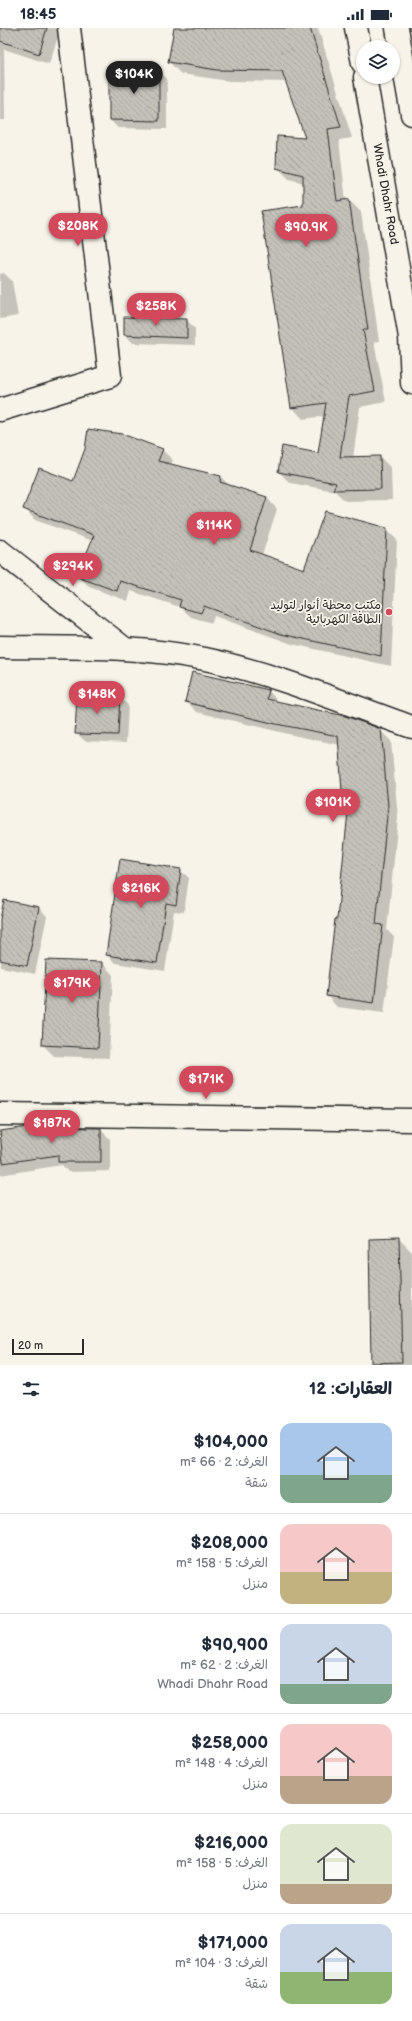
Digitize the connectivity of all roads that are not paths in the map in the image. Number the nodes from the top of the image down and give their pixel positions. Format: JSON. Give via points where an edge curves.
{"nodes":[{"id":1,"x":69,"y":28,"type":"edge"},
{"id":2,"x":356,"y":28,"type":"edge"},
{"id":3,"x":397,"y":28,"type":"edge"},
{"id":4,"x":358,"y":40,"type":"edge"},
{"id":5,"x":366,"y":84,"type":"edge"},
{"id":6,"x":412,"y":114,"type":"edge"},
{"id":7,"x":412,"y":383,"type":"edge"},
{"id":8,"x":0,"y":410,"type":"edge"},
{"id":9,"x":0,"y":551,"type":"edge"},
{"id":10,"x":0,"y":647,"type":"edge"},
{"id":11,"x":124,"y":649,"type":"junction"},
{"id":12,"x":412,"y":727,"type":"edge"},
{"id":13,"x":0,"y":1114,"type":"edge"},
{"id":14,"x":412,"y":1120,"type":"edge"}],
"edges":[{"from":1,"to":8,"type":"street","via":[[110,376]]},
{"from":2,"to":4,"type":"street"},
{"from":3,"to":6,"type":"street"},
{"from":5,"to":7,"type":"street","name":"Whadi Dhahr Road","via":[[410,337]]},
{"from":9,"to":11,"type":"street"},
{"from":10,"to":11,"type":"street"},
{"from":11,"to":12,"type":"street","via":[[172,654],[242,668]]},
{"from":13,"to":14,"type":"street"}]}
